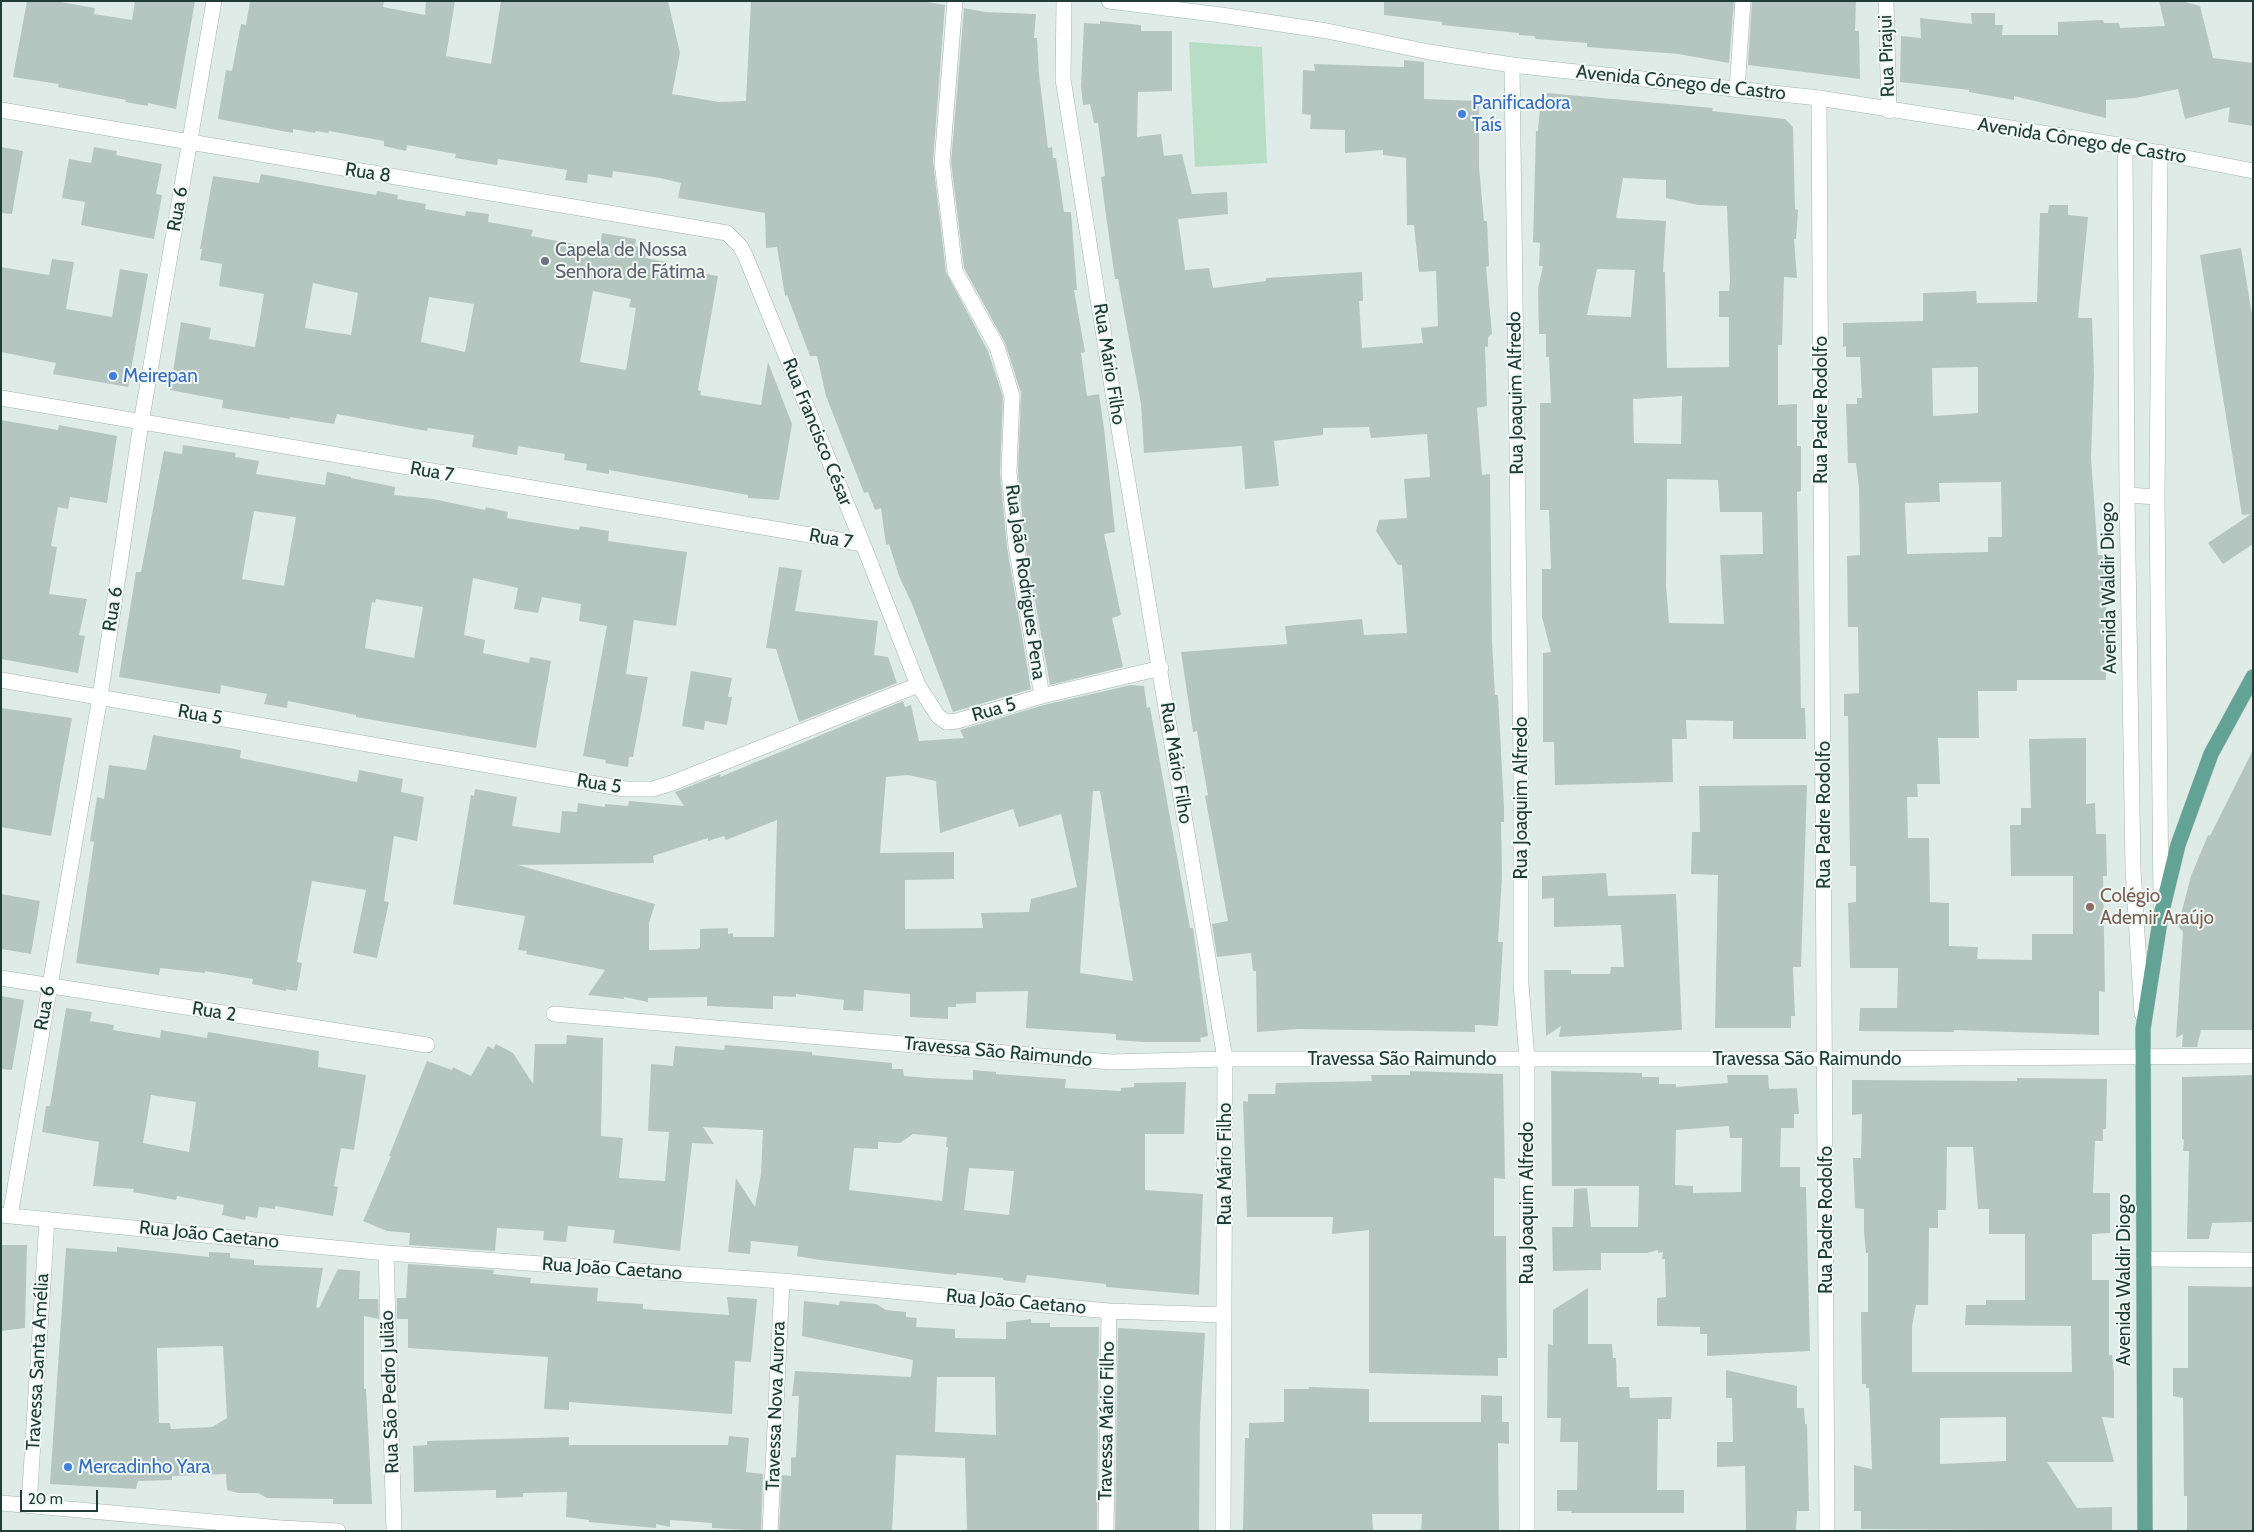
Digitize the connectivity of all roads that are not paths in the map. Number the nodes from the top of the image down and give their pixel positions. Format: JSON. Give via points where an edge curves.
{"nodes":[{"id":1,"x":214,"y":1,"type":"edge"},
{"id":2,"x":955,"y":1,"type":"edge"},
{"id":3,"x":1064,"y":1,"type":"edge"},
{"id":4,"x":1109,"y":1,"type":"edge"},
{"id":5,"x":1743,"y":1,"type":"edge"},
{"id":6,"x":1886,"y":1,"type":"edge"},
{"id":7,"x":1512,"y":65,"type":"junction"},
{"id":8,"x":1737,"y":90,"type":"junction"},
{"id":9,"x":1819,"y":98,"type":"junction"},
{"id":10,"x":1,"y":110,"type":"edge"},
{"id":11,"x":1889,"y":111,"type":"junction"},
{"id":12,"x":190,"y":143,"type":"junction"},
{"id":13,"x":2125,"y":146,"type":"junction"},
{"id":14,"x":2160,"y":152,"type":"junction"},
{"id":15,"x":2253,"y":172,"type":"edge"},
{"id":16,"x":734,"y":238,"type":"joint"},
{"id":17,"x":1,"y":398,"type":"edge"},
{"id":18,"x":141,"y":424,"type":"junction"},
{"id":19,"x":2127,"y":495,"type":"junction"},
{"id":20,"x":2157,"y":497,"type":"junction"},
{"id":21,"x":863,"y":544,"type":"junction"},
{"id":22,"x":1161,"y":668,"type":"junction"},
{"id":23,"x":2253,"y":678,"type":"edge"},
{"id":24,"x":1,"y":680,"type":"edge"},
{"id":25,"x":918,"y":685,"type":"junction"},
{"id":26,"x":1042,"y":696,"type":"junction"},
{"id":27,"x":100,"y":697,"type":"junction"},
{"id":28,"x":2161,"y":915,"type":"junction"},
{"id":29,"x":1,"y":978,"type":"edge"},
{"id":30,"x":48,"y":987,"type":"junction"},
{"id":31,"x":554,"y":1014,"type":"dead end"},
{"id":32,"x":2143,"y":1029,"type":"junction"},
{"id":33,"x":427,"y":1045,"type":"dead end"},
{"id":34,"x":2253,"y":1056,"type":"edge"},
{"id":35,"x":2143,"y":1058,"type":"junction"},
{"id":36,"x":1225,"y":1059,"type":"junction"},
{"id":37,"x":1527,"y":1059,"type":"junction"},
{"id":38,"x":1826,"y":1059,"type":"junction"},
{"id":39,"x":6,"y":1216,"type":"edge"},
{"id":40,"x":47,"y":1219,"type":"junction"},
{"id":41,"x":386,"y":1253,"type":"junction"},
{"id":42,"x":2144,"y":1259,"type":"junction"},
{"id":43,"x":2253,"y":1260,"type":"edge"},
{"id":44,"x":782,"y":1281,"type":"junction"},
{"id":45,"x":1109,"y":1311,"type":"junction"},
{"id":46,"x":1224,"y":1315,"type":"junction"},
{"id":47,"x":1,"y":1503,"type":"edge"},
{"id":48,"x":29,"y":1505,"type":"junction"},
{"id":49,"x":338,"y":1531,"type":"edge"},
{"id":50,"x":394,"y":1531,"type":"edge"},
{"id":51,"x":770,"y":1531,"type":"edge"},
{"id":52,"x":1106,"y":1531,"type":"edge"},
{"id":53,"x":1223,"y":1531,"type":"edge"},
{"id":54,"x":1527,"y":1531,"type":"edge"},
{"id":55,"x":1827,"y":1531,"type":"edge"},
{"id":56,"x":2144,"y":1531,"type":"edge"}],
"edges":[{"from":1,"to":12,"type":"street","name":"Rua 6"},
{"from":2,"to":26,"type":"street","name":"Rua João Rodrigues Pena","via":[[942,162],[955,271],[997,347],[1012,396],[1008,472],[1016,546]]},
{"from":3,"to":22,"type":"street","name":"Rua Mário Filho","via":[[1063,79]]},
{"from":4,"to":7,"type":"street","name":"Avenida Cônego de Castro","via":[[1317,30]]},
{"from":5,"to":8,"type":"street"},
{"from":6,"to":11,"type":"street","name":"Rua Pirajui"},
{"from":7,"to":8,"type":"street","name":"Avenida Cônego de Castro"},
{"from":7,"to":37,"type":"street","name":"Rua Joaquim Alfredo","via":[[1521,984]]},
{"from":8,"to":9,"type":"street","name":"Avenida Cônego de Castro"},
{"from":9,"to":11,"type":"street","name":"Avenida Cônego de Castro"},
{"from":9,"to":38,"type":"street","name":"Rua Padre Rodolfo"},
{"from":10,"to":12,"type":"street","name":"Rua 8"},
{"from":11,"to":13,"type":"street","name":"Avenida Cônego de Castro"},
{"from":12,"to":16,"type":"street","name":"Rua 8","via":[[720,231]]},
{"from":12,"to":18,"type":"street","name":"Rua 6"},
{"from":13,"to":14,"type":"street","name":"Avenida Cônego de Castro"},
{"from":13,"to":19,"type":"street","name":"Avenida Waldir Diogo"},
{"from":14,"to":15,"type":"street","name":"Avenida Cônego de Castro"},
{"from":14,"to":20,"type":"street","name":"Avenida Waldir Diogo"},
{"from":16,"to":21,"type":"street","name":"Rua Francisco César","via":[[745,256]]},
{"from":17,"to":18,"type":"street","name":"Rua 7"},
{"from":18,"to":21,"type":"street","name":"Rua 7"},
{"from":18,"to":27,"type":"street","name":"Rua 6"},
{"from":19,"to":20,"type":"street"},
{"from":19,"to":32,"type":"street","name":"Avenida Waldir Diogo","via":[[2133,869]]},
{"from":20,"to":28,"type":"street","name":"Avenida Waldir Diogo"},
{"from":21,"to":25,"type":"street","name":"Rua Francisco César"},
{"from":22,"to":26,"type":"street","name":"Rua 5"},
{"from":22,"to":36,"type":"street","name":"Rua Mário Filho"},
{"from":23,"to":28,"type":"main road","name":"Avenida Waldir Diogo","via":[[2211,754],[2178,845]]},
{"from":24,"to":27,"type":"street","name":"Rua 5"},
{"from":25,"to":26,"type":"street","name":"Rua 5","via":[[929,706],[946,722]]},
{"from":25,"to":27,"type":"street","name":"Rua 5","via":[[653,789],[625,789]]},
{"from":27,"to":30,"type":"street","name":"Rua 6"},
{"from":28,"to":32,"type":"main road","name":"Avenida Waldir Diogo"},
{"from":29,"to":30,"type":"street","name":"Rua 2"},
{"from":30,"to":33,"type":"street","name":"Rua 2"},
{"from":30,"to":39,"type":"street","name":"Rua 6"},
{"from":31,"to":36,"type":"street","name":"Travessa São Raimundo","via":[[1111,1062]]},
{"from":32,"to":35,"type":"main road","name":"Avenida Waldir Diogo"},
{"from":34,"to":35,"type":"street","name":"Travessa São Raimundo"},
{"from":35,"to":38,"type":"street","name":"Travessa São Raimundo"},
{"from":35,"to":42,"type":"main road","name":"Avenida Waldir Diogo"},
{"from":36,"to":37,"type":"street","name":"Travessa São Raimundo"},
{"from":36,"to":46,"type":"street","name":"Rua Mário Filho"},
{"from":37,"to":38,"type":"street","name":"Travessa São Raimundo"},
{"from":37,"to":54,"type":"street","name":"Rua Joaquim Alfredo"},
{"from":38,"to":55,"type":"street","name":"Rua Padre Rodolfo"},
{"from":39,"to":40,"type":"street","name":"Rua João Caetano"},
{"from":40,"to":41,"type":"street","name":"Rua João Caetano"},
{"from":40,"to":48,"type":"street","name":"Travessa Santa Amélia"},
{"from":41,"to":44,"type":"street","name":"Rua João Caetano"},
{"from":41,"to":50,"type":"street","name":"Rua São Pedro Julião"},
{"from":42,"to":43,"type":"street"},
{"from":42,"to":56,"type":"main road","name":"Avenida Waldir Diogo"},
{"from":44,"to":45,"type":"street","name":"Rua João Caetano"},
{"from":44,"to":51,"type":"street","name":"Travessa Nova Aurora"},
{"from":45,"to":46,"type":"street","name":"Rua João Caetano"},
{"from":45,"to":52,"type":"street","name":"Travessa Mário Filho"},
{"from":46,"to":53,"type":"street","name":"Rua Mário Filho"},
{"from":47,"to":48,"type":"street"},
{"from":48,"to":49,"type":"street"}]}
